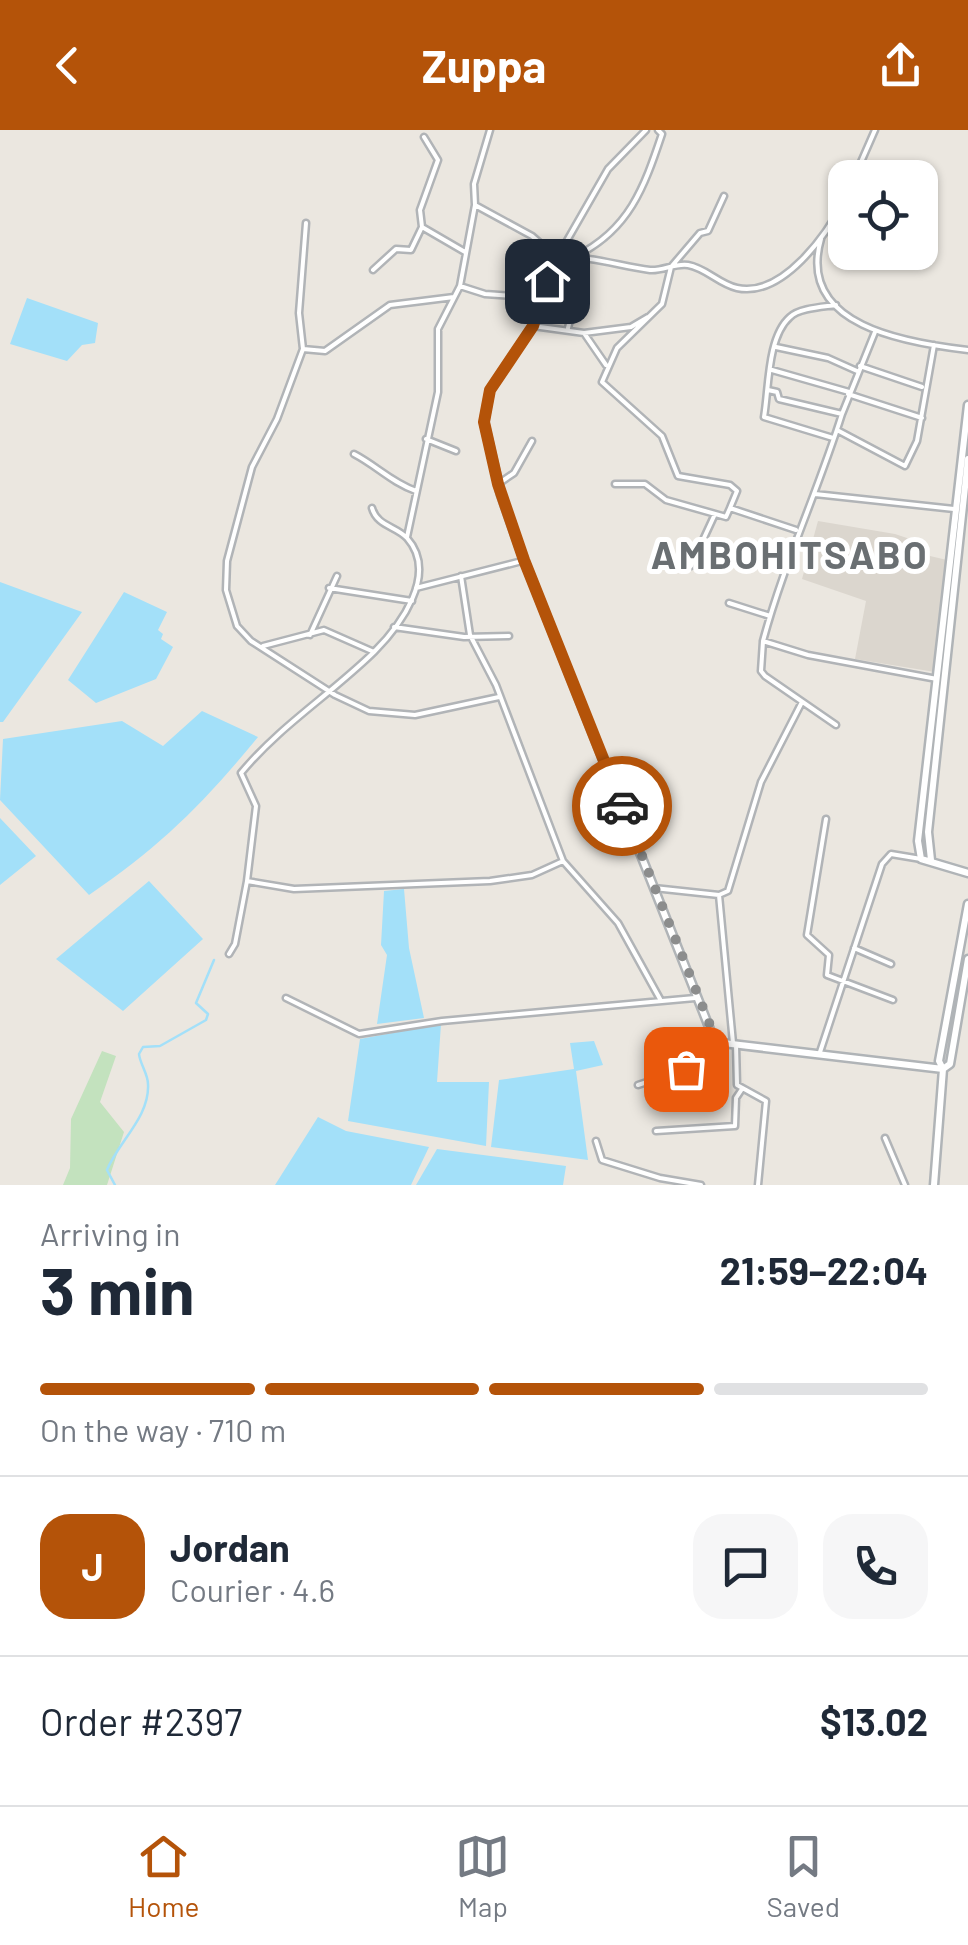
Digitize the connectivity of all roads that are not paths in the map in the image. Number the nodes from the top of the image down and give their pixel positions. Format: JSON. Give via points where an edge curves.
{"nodes":[{"id":1,"x":490,"y":130,"type":"edge"},
{"id":2,"x":646,"y":130,"type":"edge"},
{"id":3,"x":658,"y":130,"type":"edge"},
{"id":4,"x":875,"y":130,"type":"edge"},
{"id":5,"x":424,"y":136,"type":"dead end"},
{"id":6,"x":862,"y":160,"type":"edge"},
{"id":7,"x":724,"y":196,"type":"dead end"},
{"id":8,"x":475,"y":205,"type":"junction"},
{"id":9,"x":306,"y":223,"type":"dead end"},
{"id":10,"x":422,"y":227,"type":"junction"},
{"id":11,"x":828,"y":227,"type":"edge"},
{"id":12,"x":823,"y":235,"type":"junction"},
{"id":13,"x":465,"y":252,"type":"junction"},
{"id":14,"x":574,"y":256,"type":"junction"},
{"id":15,"x":557,"y":258,"type":"junction"},
{"id":16,"x":671,"y":267,"type":"junction"},
{"id":17,"x":373,"y":270,"type":"dead end"},
{"id":18,"x":460,"y":286,"type":"junction"},
{"id":19,"x":576,"y":292,"type":"dead end"},
{"id":20,"x":454,"y":297,"type":"junction"},
{"id":21,"x":542,"y":298,"type":"junction"},
{"id":22,"x":836,"y":304,"type":"junction"},
{"id":23,"x":652,"y":316,"type":"junction"},
{"id":24,"x":533,"y":326,"type":"junction"},
{"id":25,"x":568,"y":328,"type":"junction"},
{"id":26,"x":875,"y":332,"type":"junction"},
{"id":27,"x":584,"y":333,"type":"junction"},
{"id":28,"x":934,"y":345,"type":"junction"},
{"id":29,"x":776,"y":347,"type":"junction"},
{"id":30,"x":303,"y":348,"type":"junction"},
{"id":31,"x":968,"y":350,"type":"edge"},
{"id":32,"x":606,"y":364,"type":"junction"},
{"id":33,"x":859,"y":369,"type":"junction"},
{"id":34,"x":772,"y":370,"type":"junction"},
{"id":35,"x":924,"y":388,"type":"junction"},
{"id":36,"x":768,"y":390,"type":"junction"},
{"id":37,"x":848,"y":393,"type":"junction"},
{"id":38,"x":968,"y":404,"type":"edge"},
{"id":39,"x":842,"y":414,"type":"junction"},
{"id":40,"x":922,"y":418,"type":"junction"},
{"id":41,"x":967,"y":422,"type":"edge"},
{"id":42,"x":836,"y":430,"type":"junction"},
{"id":43,"x":833,"y":438,"type":"junction"},
{"id":44,"x":426,"y":439,"type":"junction"},
{"id":45,"x":532,"y":441,"type":"dead end"},
{"id":46,"x":456,"y":451,"type":"dead end"},
{"id":47,"x":354,"y":454,"type":"dead end"},
{"id":48,"x":968,"y":459,"type":"edge"},
{"id":49,"x":498,"y":484,"type":"junction"},
{"id":50,"x":615,"y":484,"type":"dead end"},
{"id":51,"x":416,"y":491,"type":"junction"},
{"id":52,"x":814,"y":494,"type":"junction"},
{"id":53,"x":372,"y":508,"type":"dead end"},
{"id":54,"x":730,"y":508,"type":"junction"},
{"id":55,"x":715,"y":514,"type":"junction"},
{"id":56,"x":959,"y":514,"type":"junction"},
{"id":57,"x":796,"y":530,"type":"junction"},
{"id":58,"x":406,"y":538,"type":"junction"},
{"id":59,"x":524,"y":560,"type":"junction"},
{"id":60,"x":691,"y":566,"type":"dead end"},
{"id":61,"x":337,"y":576,"type":"dead end"},
{"id":62,"x":462,"y":576,"type":"junction"},
{"id":63,"x":329,"y":588,"type":"junction"},
{"id":64,"x":416,"y":588,"type":"junction"},
{"id":65,"x":412,"y":600,"type":"junction"},
{"id":66,"x":729,"y":603,"type":"dead end"},
{"id":67,"x":770,"y":616,"type":"junction"},
{"id":68,"x":394,"y":627,"type":"junction"},
{"id":69,"x":310,"y":635,"type":"junction"},
{"id":70,"x":470,"y":635,"type":"junction"},
{"id":71,"x":509,"y":636,"type":"dead end"},
{"id":72,"x":763,"y":642,"type":"junction"},
{"id":73,"x":263,"y":646,"type":"junction"},
{"id":74,"x":374,"y":652,"type":"junction"},
{"id":75,"x":942,"y":679,"type":"junction"},
{"id":76,"x":330,"y":690,"type":"junction"},
{"id":77,"x":499,"y":697,"type":"junction"},
{"id":78,"x":802,"y":702,"type":"junction"},
{"id":79,"x":836,"y":725,"type":"dead end"},
{"id":80,"x":930,"y":738,"type":"junction"},
{"id":81,"x":940,"y":738,"type":"junction"},
{"id":82,"x":826,"y":819,"type":"dead end"},
{"id":83,"x":922,"y":858,"type":"junction"},
{"id":84,"x":931,"y":860,"type":"junction"},
{"id":85,"x":563,"y":861,"type":"junction"},
{"id":86,"x":968,"y":873,"type":"edge"},
{"id":87,"x":247,"y":882,"type":"junction"},
{"id":88,"x":654,"y":888,"type":"junction"},
{"id":89,"x":719,"y":895,"type":"junction"},
{"id":90,"x":968,"y":904,"type":"edge"},
{"id":91,"x":854,"y":948,"type":"junction"},
{"id":92,"x":230,"y":954,"type":"dead end"},
{"id":93,"x":968,"y":959,"type":"edge"},
{"id":94,"x":891,"y":964,"type":"dead end"},
{"id":95,"x":843,"y":982,"type":"junction"},
{"id":96,"x":697,"y":997,"type":"junction"},
{"id":97,"x":286,"y":998,"type":"dead end"},
{"id":98,"x":660,"y":999,"type":"junction"},
{"id":99,"x":893,"y":1000,"type":"dead end"},
{"id":100,"x":716,"y":1040,"type":"junction"},
{"id":101,"x":735,"y":1044,"type":"junction"},
{"id":102,"x":820,"y":1052,"type":"junction"},
{"id":103,"x":944,"y":1070,"type":"junction"},
{"id":104,"x":638,"y":1085,"type":"dead end"},
{"id":105,"x":742,"y":1090,"type":"junction"},
{"id":106,"x":656,"y":1130,"type":"dead end"},
{"id":107,"x":885,"y":1138,"type":"dead end"},
{"id":108,"x":596,"y":1141,"type":"dead end"},
{"id":109,"x":701,"y":1185,"type":"edge"},
{"id":110,"x":758,"y":1185,"type":"edge"},
{"id":111,"x":905,"y":1185,"type":"edge"},
{"id":112,"x":934,"y":1185,"type":"edge"}],
"edges":[{"from":1,"to":8,"type":"street","via":[[474,184]]},
{"from":2,"to":15,"type":"street","via":[[600,182]]},
{"from":3,"to":14,"type":"street","via":[[662,134],[622,225]]},
{"from":4,"to":6,"type":"street"},
{"from":5,"to":10,"type":"street","via":[[438,160],[420,210]]},
{"from":7,"to":16,"type":"street","via":[[708,231]]},
{"from":8,"to":13,"type":"street"},
{"from":8,"to":15,"type":"street"},
{"from":9,"to":30,"type":"street"},
{"from":10,"to":13,"type":"street"},
{"from":10,"to":17,"type":"street","via":[[412,250],[396,249]]},
{"from":11,"to":12,"type":"street"},
{"from":12,"to":16,"type":"street","via":[[783,276],[756,286],[740,289],[684,264]]},
{"from":12,"to":22,"type":"street","via":[[816,258],[819,282]]},
{"from":13,"to":18,"type":"street"},
{"from":14,"to":15,"type":"street"},
{"from":14,"to":16,"type":"street","via":[[648,270]]},
{"from":15,"to":21,"type":"street"},
{"from":16,"to":23,"type":"street"},
{"from":18,"to":20,"type":"street"},
{"from":18,"to":21,"type":"street"},
{"from":19,"to":25,"type":"street"},
{"from":20,"to":30,"type":"street","via":[[390,305],[324,352]]},
{"from":20,"to":44,"type":"street","via":[[438,328],[440,378]]},
{"from":21,"to":24,"type":"street"},
{"from":22,"to":26,"type":"street"},
{"from":22,"to":29,"type":"street","via":[[792,314]]},
{"from":23,"to":27,"type":"street","via":[[631,327]]},
{"from":23,"to":32,"type":"street"},
{"from":24,"to":25,"type":"street"},
{"from":24,"to":49,"type":"street","via":[[490,390],[484,422]]},
{"from":25,"to":27,"type":"street"},
{"from":26,"to":28,"type":"street"},
{"from":26,"to":33,"type":"street"},
{"from":27,"to":32,"type":"street"},
{"from":28,"to":31,"type":"street"},
{"from":28,"to":35,"type":"street"},
{"from":29,"to":33,"type":"street"},
{"from":29,"to":34,"type":"street"},
{"from":30,"to":73,"type":"street","via":[[252,467],[227,561],[226,590],[237,626]]},
{"from":32,"to":54,"type":"street","via":[[605,388],[662,436],[674,472],[735,488]]},
{"from":33,"to":35,"type":"street"},
{"from":33,"to":37,"type":"street"},
{"from":34,"to":36,"type":"street"},
{"from":34,"to":37,"type":"street"},
{"from":35,"to":40,"type":"street"},
{"from":36,"to":39,"type":"street"},
{"from":36,"to":43,"type":"street","via":[[764,417]]},
{"from":37,"to":39,"type":"street"},
{"from":37,"to":40,"type":"street"},
{"from":38,"to":41,"type":"street"},
{"from":39,"to":42,"type":"street"},
{"from":40,"to":42,"type":"street","via":[[905,466]]},
{"from":41,"to":56,"type":"street"},
{"from":42,"to":43,"type":"street"},
{"from":43,"to":52,"type":"street"},
{"from":44,"to":46,"type":"street"},
{"from":44,"to":51,"type":"street"},
{"from":45,"to":49,"type":"street","via":[[514,473]]},
{"from":47,"to":51,"type":"street"},
{"from":48,"to":56,"type":"street"},
{"from":49,"to":59,"type":"street"},
{"from":50,"to":55,"type":"street","via":[[645,484],[666,500]]},
{"from":51,"to":58,"type":"street"},
{"from":52,"to":56,"type":"street"},
{"from":52,"to":57,"type":"street"},
{"from":53,"to":58,"type":"street","via":[[376,519]]},
{"from":54,"to":55,"type":"street","via":[[726,517]]},
{"from":54,"to":57,"type":"street"},
{"from":55,"to":60,"type":"street"},
{"from":56,"to":75,"type":"street"},
{"from":57,"to":67,"type":"street"},
{"from":58,"to":64,"type":"street","via":[[418,557]]},
{"from":59,"to":62,"type":"street"},
{"from":59,"to":88,"type":"street"},
{"from":61,"to":63,"type":"street"},
{"from":62,"to":64,"type":"street"},
{"from":62,"to":70,"type":"street"},
{"from":63,"to":65,"type":"street"},
{"from":63,"to":69,"type":"street"},
{"from":64,"to":65,"type":"street"},
{"from":65,"to":68,"type":"street"},
{"from":66,"to":67,"type":"street"},
{"from":67,"to":72,"type":"street"},
{"from":68,"to":70,"type":"street"},
{"from":68,"to":74,"type":"street"},
{"from":69,"to":73,"type":"street"},
{"from":69,"to":74,"type":"street","via":[[324,630]]},
{"from":70,"to":71,"type":"street"},
{"from":70,"to":77,"type":"street"},
{"from":72,"to":75,"type":"street"},
{"from":72,"to":78,"type":"street","via":[[761,671]]},
{"from":73,"to":76,"type":"street"},
{"from":74,"to":76,"type":"street"},
{"from":75,"to":80,"type":"street"},
{"from":75,"to":81,"type":"street"},
{"from":76,"to":77,"type":"street","via":[[354,706],[386,714],[415,715]]},
{"from":76,"to":87,"type":"street","via":[[269,739],[240,773],[256,806]]},
{"from":77,"to":85,"type":"street"},
{"from":78,"to":79,"type":"street"},
{"from":78,"to":89,"type":"street","via":[[761,782],[728,891]]},
{"from":80,"to":81,"type":"street"},
{"from":80,"to":83,"type":"street","via":[[918,841]]},
{"from":81,"to":84,"type":"street","via":[[926,848]]},
{"from":82,"to":95,"type":"street","via":[[807,928],[810,940],[828,954],[826,973]]},
{"from":83,"to":84,"type":"street"},
{"from":83,"to":91,"type":"street","via":[[886,858]]},
{"from":84,"to":86,"type":"street"},
{"from":85,"to":87,"type":"street","via":[[532,875],[490,881],[294,889]]},
{"from":85,"to":98,"type":"street","via":[[618,923]]},
{"from":87,"to":92,"type":"street"},
{"from":88,"to":89,"type":"street"},
{"from":88,"to":96,"type":"street"},
{"from":89,"to":101,"type":"street"},
{"from":90,"to":103,"type":"street","via":[[939,1061]]},
{"from":91,"to":94,"type":"street"},
{"from":91,"to":95,"type":"street"},
{"from":93,"to":103,"type":"street"},
{"from":95,"to":99,"type":"street"},
{"from":95,"to":102,"type":"street"},
{"from":96,"to":98,"type":"street"},
{"from":96,"to":100,"type":"street"},
{"from":97,"to":98,"type":"street","via":[[359,1034]]},
{"from":100,"to":101,"type":"street"},
{"from":100,"to":104,"type":"street","via":[[686,1054],[686,1069]]},
{"from":101,"to":102,"type":"street"},
{"from":101,"to":105,"type":"street"},
{"from":102,"to":103,"type":"street"},
{"from":103,"to":112,"type":"street"},
{"from":105,"to":106,"type":"street","via":[[735,1126]]},
{"from":105,"to":110,"type":"street","via":[[766,1101]]},
{"from":107,"to":111,"type":"street"},
{"from":108,"to":109,"type":"street","via":[[602,1160]]}]}
